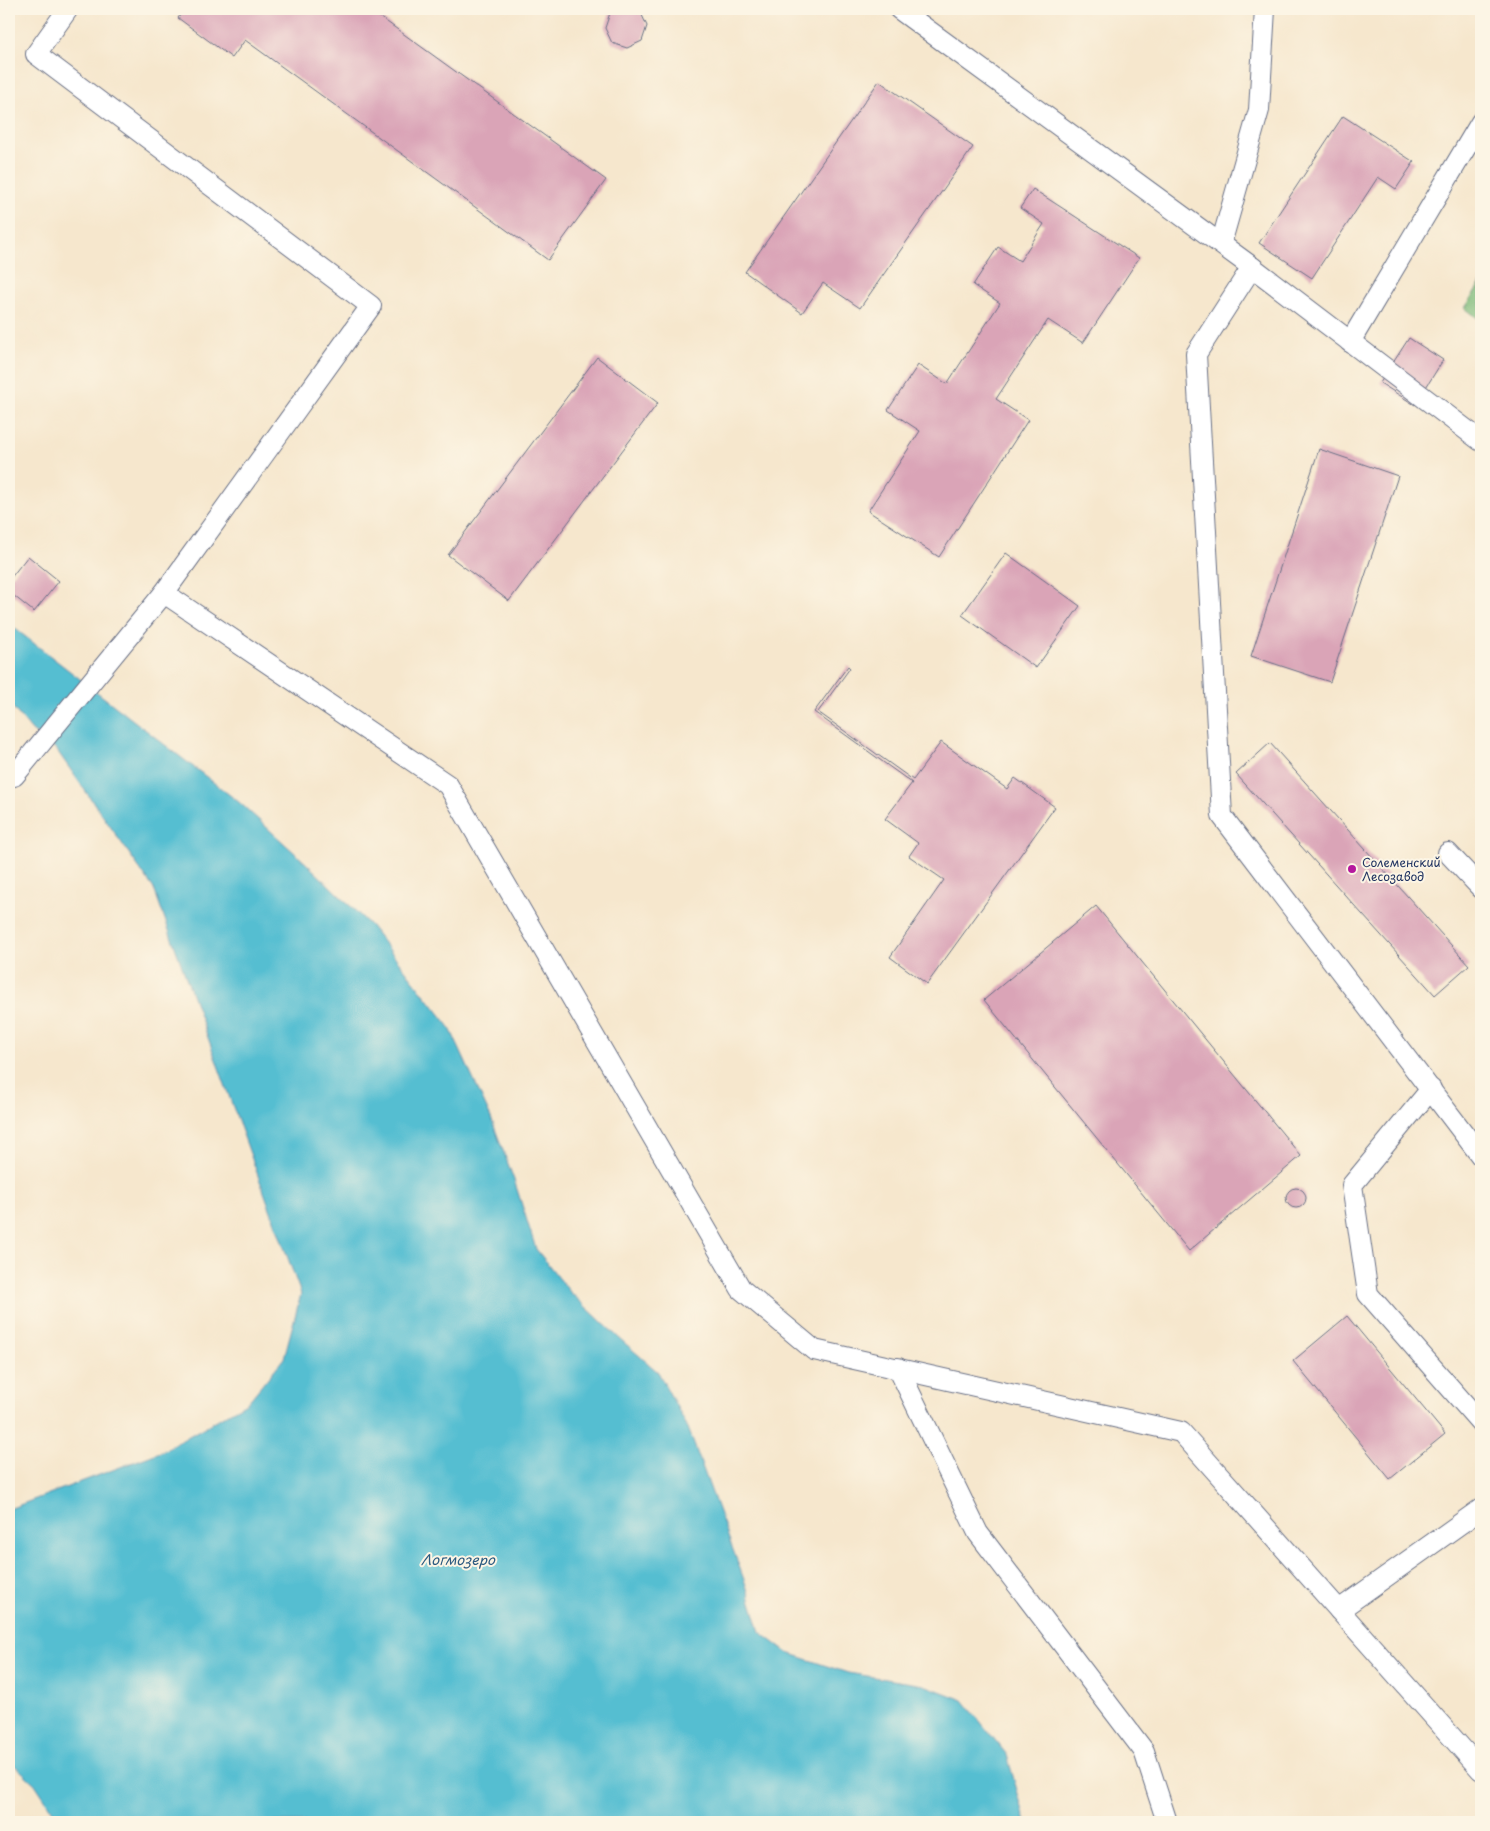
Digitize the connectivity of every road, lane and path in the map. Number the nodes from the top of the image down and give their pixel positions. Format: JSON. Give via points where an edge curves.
{"nodes":[{"id":1,"x":68,"y":9,"type":"edge"},
{"id":2,"x":899,"y":9,"type":"edge"},
{"id":3,"x":1265,"y":9,"type":"edge"},
{"id":4,"x":1481,"y":122,"type":"edge"},
{"id":5,"x":1221,"y":244,"type":"junction"},
{"id":6,"x":1252,"y":267,"type":"junction"},
{"id":7,"x":1350,"y":342,"type":"junction"},
{"id":8,"x":1481,"y":441,"type":"edge"},
{"id":9,"x":164,"y":594,"type":"junction"},
{"id":10,"x":11,"y":777,"type":"edge"},
{"id":11,"x":1448,"y":853,"type":"dead end"},
{"id":12,"x":1481,"y":888,"type":"edge"},
{"id":13,"x":1431,"y":1089,"type":"junction"},
{"id":14,"x":1481,"y":1156,"type":"edge"},
{"id":15,"x":898,"y":1368,"type":"junction"},
{"id":16,"x":1481,"y":1423,"type":"edge"},
{"id":17,"x":1481,"y":1509,"type":"edge"},
{"id":18,"x":1339,"y":1610,"type":"junction"},
{"id":19,"x":1481,"y":1770,"type":"edge"},
{"id":20,"x":1168,"y":1822,"type":"edge"}],
"edges":[{"from":1,"to":9,"type":"lane","via":[[36,54],[371,306]]},
{"from":2,"to":5,"type":"lane"},
{"from":3,"to":5,"type":"lane","via":[[1259,110]]},
{"from":4,"to":7,"type":"lane"},
{"from":5,"to":6,"type":"lane"},
{"from":6,"to":7,"type":"lane"},
{"from":6,"to":13,"type":"lane","via":[[1196,354],[1222,816]]},
{"from":7,"to":8,"type":"lane"},
{"from":9,"to":10,"type":"lane"},
{"from":9,"to":15,"type":"lane","via":[[448,785],[741,1289],[814,1350]]},
{"from":11,"to":12,"type":"lane"},
{"from":13,"to":14,"type":"lane"},
{"from":13,"to":16,"type":"lane","via":[[1352,1185],[1368,1294]]},
{"from":15,"to":18,"type":"lane","via":[[1181,1432]]},
{"from":15,"to":20,"type":"lane","via":[[978,1533],[1144,1751]]},
{"from":17,"to":18,"type":"lane"},
{"from":18,"to":19,"type":"lane"}]}
